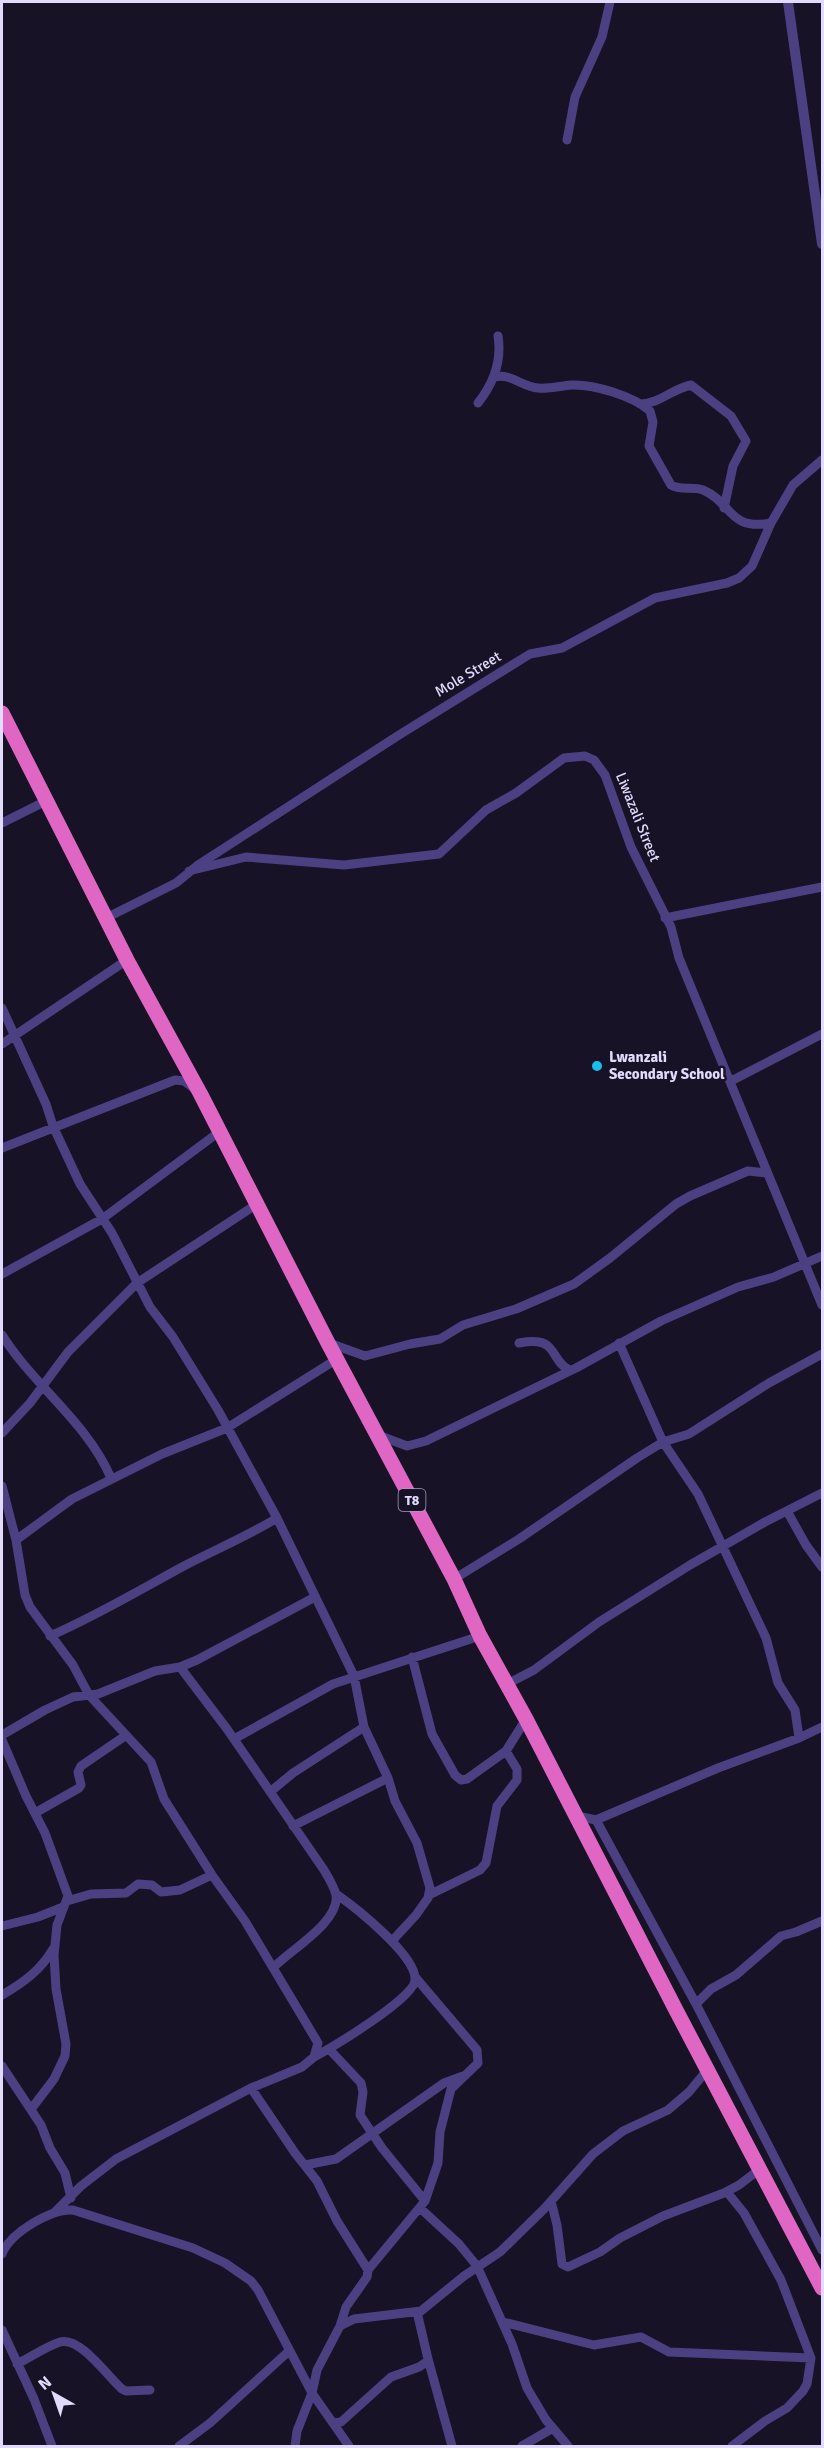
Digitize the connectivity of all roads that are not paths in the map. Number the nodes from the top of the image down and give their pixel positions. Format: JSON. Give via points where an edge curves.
{"nodes":[{"id":1,"x":610,"y":2,"type":"edge"},
{"id":2,"x":788,"y":2,"type":"edge"},
{"id":3,"x":567,"y":140,"type":"dead end"},
{"id":4,"x":822,"y":244,"type":"edge"},
{"id":5,"x":498,"y":336,"type":"dead end"},
{"id":6,"x":495,"y":377,"type":"junction"},
{"id":7,"x":478,"y":403,"type":"dead end"},
{"id":8,"x":640,"y":404,"type":"junction"},
{"id":9,"x":822,"y":460,"type":"edge"},
{"id":10,"x":724,"y":508,"type":"junction"},
{"id":11,"x":771,"y":523,"type":"junction"},
{"id":12,"x":2,"y":713,"type":"edge"},
{"id":13,"x":48,"y":800,"type":"junction"},
{"id":14,"x":2,"y":823,"type":"edge"},
{"id":15,"x":189,"y":871,"type":"junction"},
{"id":16,"x":822,"y":887,"type":"edge"},
{"id":17,"x":106,"y":918,"type":"junction"},
{"id":18,"x":665,"y":918,"type":"junction"},
{"id":19,"x":127,"y":960,"type":"junction"},
{"id":20,"x":2,"y":1008,"type":"edge"},
{"id":21,"x":822,"y":1034,"type":"edge"},
{"id":22,"x":15,"y":1036,"type":"junction"},
{"id":23,"x":2,"y":1044,"type":"edge"},
{"id":24,"x":731,"y":1081,"type":"junction"},
{"id":25,"x":200,"y":1092,"type":"junction"},
{"id":26,"x":53,"y":1126,"type":"junction"},
{"id":27,"x":219,"y":1132,"type":"junction"},
{"id":28,"x":2,"y":1148,"type":"edge"},
{"id":29,"x":767,"y":1173,"type":"junction"},
{"id":30,"x":257,"y":1204,"type":"junction"},
{"id":31,"x":102,"y":1220,"type":"junction"},
{"id":32,"x":822,"y":1256,"type":"edge"},
{"id":33,"x":806,"y":1263,"type":"junction"},
{"id":34,"x":2,"y":1274,"type":"edge"},
{"id":35,"x":137,"y":1283,"type":"junction"},
{"id":36,"x":822,"y":1305,"type":"edge"},
{"id":37,"x":2,"y":1335,"type":"edge"},
{"id":38,"x":328,"y":1343,"type":"junction"},
{"id":39,"x":519,"y":1343,"type":"dead end"},
{"id":40,"x":619,"y":1343,"type":"junction"},
{"id":41,"x":822,"y":1354,"type":"edge"},
{"id":42,"x":336,"y":1359,"type":"junction"},
{"id":43,"x":570,"y":1370,"type":"junction"},
{"id":44,"x":43,"y":1386,"type":"junction"},
{"id":45,"x":227,"y":1428,"type":"junction"},
{"id":46,"x":2,"y":1433,"type":"edge"},
{"id":47,"x":376,"y":1434,"type":"junction"},
{"id":48,"x":663,"y":1442,"type":"junction"},
{"id":49,"x":111,"y":1478,"type":"junction"},
{"id":50,"x":2,"y":1486,"type":"edge"},
{"id":51,"x":822,"y":1493,"type":"edge"},
{"id":52,"x":787,"y":1511,"type":"junction"},
{"id":53,"x":277,"y":1518,"type":"junction"},
{"id":54,"x":16,"y":1540,"type":"junction"},
{"id":55,"x":722,"y":1547,"type":"junction"},
{"id":56,"x":822,"y":1567,"type":"edge"},
{"id":57,"x":454,"y":1580,"type":"junction"},
{"id":58,"x":315,"y":1597,"type":"junction"},
{"id":59,"x":50,"y":1636,"type":"junction"},
{"id":60,"x":480,"y":1636,"type":"junction"},
{"id":61,"x":412,"y":1658,"type":"junction"},
{"id":62,"x":180,"y":1667,"type":"junction"},
{"id":63,"x":354,"y":1676,"type":"junction"},
{"id":64,"x":507,"y":1684,"type":"junction"},
{"id":65,"x":89,"y":1695,"type":"junction"},
{"id":66,"x":526,"y":1719,"type":"junction"},
{"id":67,"x":364,"y":1727,"type":"junction"},
{"id":68,"x":822,"y":1727,"type":"edge"},
{"id":69,"x":2,"y":1735,"type":"edge"},
{"id":70,"x":125,"y":1736,"type":"junction"},
{"id":71,"x":799,"y":1738,"type":"junction"},
{"id":72,"x":234,"y":1739,"type":"junction"},
{"id":73,"x":2,"y":1740,"type":"edge"},
{"id":74,"x":506,"y":1751,"type":"junction"},
{"id":75,"x":388,"y":1778,"type":"junction"},
{"id":76,"x":270,"y":1792,"type":"junction"},
{"id":77,"x":35,"y":1813,"type":"junction"},
{"id":78,"x":577,"y":1816,"type":"junction"},
{"id":79,"x":597,"y":1820,"type":"junction"},
{"id":80,"x":293,"y":1826,"type":"junction"},
{"id":81,"x":212,"y":1875,"type":"junction"},
{"id":82,"x":336,"y":1894,"type":"junction"},
{"id":83,"x":429,"y":1895,"type":"junction"},
{"id":84,"x":65,"y":1904,"type":"junction"},
{"id":85,"x":822,"y":1921,"type":"edge"},
{"id":86,"x":2,"y":1926,"type":"edge"},
{"id":87,"x":392,"y":1941,"type":"junction"},
{"id":88,"x":54,"y":1947,"type":"junction"},
{"id":89,"x":274,"y":1967,"type":"junction"},
{"id":90,"x":416,"y":1978,"type":"junction"},
{"id":91,"x":2,"y":1995,"type":"edge"},
{"id":92,"x":696,"y":2004,"type":"junction"},
{"id":93,"x":329,"y":2049,"type":"junction"},
{"id":94,"x":314,"y":2057,"type":"junction"},
{"id":95,"x":2,"y":2066,"type":"edge"},
{"id":96,"x":708,"y":2069,"type":"junction"},
{"id":97,"x":466,"y":2076,"type":"junction"},
{"id":98,"x":251,"y":2088,"type":"junction"},
{"id":99,"x":32,"y":2109,"type":"junction"},
{"id":100,"x":372,"y":2133,"type":"junction"},
{"id":101,"x":305,"y":2165,"type":"junction"},
{"id":102,"x":760,"y":2169,"type":"junction"},
{"id":103,"x":727,"y":2192,"type":"junction"},
{"id":104,"x":71,"y":2198,"type":"junction"},
{"id":105,"x":551,"y":2201,"type":"junction"},
{"id":106,"x":422,"y":2204,"type":"junction"},
{"id":107,"x":54,"y":2213,"type":"junction"},
{"id":108,"x":822,"y":2250,"type":"edge"},
{"id":109,"x":2,"y":2254,"type":"edge"},
{"id":110,"x":477,"y":2266,"type":"junction"},
{"id":111,"x":368,"y":2270,"type":"junction"},
{"id":112,"x":822,"y":2288,"type":"edge"},
{"id":113,"x":417,"y":2312,"type":"junction"},
{"id":114,"x":503,"y":2322,"type":"junction"},
{"id":115,"x":340,"y":2326,"type":"junction"},
{"id":116,"x":2,"y":2330,"type":"edge"},
{"id":117,"x":289,"y":2351,"type":"junction"},
{"id":118,"x":812,"y":2358,"type":"junction"},
{"id":119,"x":428,"y":2361,"type":"junction"},
{"id":120,"x":17,"y":2364,"type":"junction"},
{"id":121,"x":150,"y":2390,"type":"dead end"},
{"id":122,"x":312,"y":2393,"type":"junction"},
{"id":123,"x":333,"y":2423,"type":"junction"},
{"id":124,"x":553,"y":2428,"type":"junction"},
{"id":125,"x":52,"y":2446,"type":"edge"},
{"id":126,"x":179,"y":2446,"type":"edge"},
{"id":127,"x":295,"y":2446,"type":"edge"},
{"id":128,"x":349,"y":2446,"type":"edge"},
{"id":129,"x":452,"y":2446,"type":"edge"},
{"id":130,"x":522,"y":2446,"type":"edge"},
{"id":131,"x":568,"y":2446,"type":"edge"},
{"id":132,"x":732,"y":2446,"type":"edge"}],
"edges":[{"from":1,"to":3,"type":"street","via":[[602,37],[575,97]]},
{"from":2,"to":4,"type":"street"},
{"from":5,"to":6,"type":"street"},
{"from":6,"to":7,"type":"street"},
{"from":6,"to":8,"type":"street","via":[[505,376],[540,389],[573,385]]},
{"from":8,"to":10,"type":"street","via":[[652,415],[649,446],[669,483],[675,488],[705,491]]},
{"from":8,"to":10,"type":"street","via":[[651,404],[691,385],[731,416],[746,441],[733,466]]},
{"from":9,"to":11,"type":"street","name":"Mole Street","via":[[793,485]]},
{"from":10,"to":11,"type":"street","via":[[748,524]]},
{"from":11,"to":15,"type":"street","name":"Mole Street","via":[[752,566],[739,579],[655,598],[562,648],[530,654]]},
{"from":12,"to":13,"type":"highway","number":"T8"},
{"from":13,"to":14,"type":"street"},
{"from":13,"to":17,"type":"highway","number":"T8"},
{"from":15,"to":17,"type":"street","name":"Mole Street","via":[[176,882]]},
{"from":15,"to":18,"type":"street","name":"Liwazali Street","via":[[246,857],[344,865],[440,854],[491,806],[564,758],[585,756],[594,760],[605,775],[631,847]]},
{"from":16,"to":18,"type":"street"},
{"from":17,"to":19,"type":"highway","number":"T8"},
{"from":18,"to":24,"type":"street","name":"Liwazali Street"},
{"from":19,"to":22,"type":"street"},
{"from":19,"to":25,"type":"highway","number":"T8"},
{"from":20,"to":22,"type":"street"},
{"from":21,"to":24,"type":"street"},
{"from":22,"to":23,"type":"street"},
{"from":22,"to":26,"type":"street"},
{"from":24,"to":29,"type":"street","name":"Liwazali Street"},
{"from":25,"to":26,"type":"street","via":[[175,1080]]},
{"from":25,"to":27,"type":"highway","number":"T8"},
{"from":26,"to":28,"type":"street"},
{"from":26,"to":31,"type":"street"},
{"from":27,"to":30,"type":"highway","number":"T8"},
{"from":27,"to":31,"type":"street"},
{"from":29,"to":33,"type":"street","name":"Liwazali Street"},
{"from":29,"to":38,"type":"street","via":[[748,1172],[690,1196],[574,1284],[516,1309],[458,1327],[440,1339],[365,1356]]},
{"from":30,"to":35,"type":"street"},
{"from":30,"to":38,"type":"highway","number":"T8"},
{"from":31,"to":34,"type":"street"},
{"from":31,"to":35,"type":"street"},
{"from":32,"to":33,"type":"street"},
{"from":33,"to":36,"type":"street","name":"Liwazali Street"},
{"from":33,"to":40,"type":"street","via":[[738,1287]]},
{"from":35,"to":44,"type":"street","via":[[68,1352]]},
{"from":35,"to":45,"type":"street"},
{"from":37,"to":44,"type":"street"},
{"from":38,"to":42,"type":"highway","number":"T8"},
{"from":39,"to":43,"type":"street","via":[[544,1344],[562,1367]]},
{"from":40,"to":43,"type":"street"},
{"from":40,"to":48,"type":"street"},
{"from":41,"to":48,"type":"street","via":[[689,1434]]},
{"from":42,"to":45,"type":"street"},
{"from":42,"to":47,"type":"highway","number":"T8"},
{"from":43,"to":47,"type":"street","via":[[413,1445],[397,1444]]},
{"from":44,"to":46,"type":"street"},
{"from":44,"to":49,"type":"street","via":[[82,1432]]},
{"from":45,"to":49,"type":"street"},
{"from":45,"to":53,"type":"street"},
{"from":47,"to":57,"type":"highway","number":"T8"},
{"from":48,"to":55,"type":"street","via":[[694,1486]]},
{"from":48,"to":57,"type":"street"},
{"from":49,"to":54,"type":"street","via":[[64,1504]]},
{"from":50,"to":54,"type":"street"},
{"from":51,"to":52,"type":"street"},
{"from":52,"to":55,"type":"street"},
{"from":52,"to":56,"type":"street"},
{"from":53,"to":58,"type":"street"},
{"from":53,"to":59,"type":"street","via":[[110,1609]]},
{"from":54,"to":59,"type":"street","via":[[25,1595]]},
{"from":55,"to":64,"type":"street"},
{"from":55,"to":71,"type":"street","via":[[766,1638],[778,1683],[795,1710]]},
{"from":57,"to":60,"type":"highway","number":"T8"},
{"from":58,"to":62,"type":"street"},
{"from":58,"to":63,"type":"street"},
{"from":59,"to":65,"type":"street"},
{"from":60,"to":61,"type":"street"},
{"from":60,"to":64,"type":"highway","number":"T8"},
{"from":61,"to":63,"type":"street"},
{"from":61,"to":74,"type":"street","via":[[432,1734],[455,1775],[467,1779]]},
{"from":62,"to":65,"type":"street","via":[[155,1671]]},
{"from":62,"to":72,"type":"street"},
{"from":63,"to":67,"type":"street"},
{"from":63,"to":72,"type":"street","via":[[312,1694]]},
{"from":64,"to":66,"type":"highway","number":"T8"},
{"from":65,"to":69,"type":"street","via":[[65,1701]]},
{"from":65,"to":70,"type":"street"},
{"from":66,"to":74,"type":"street"},
{"from":66,"to":78,"type":"highway","number":"T8"},
{"from":67,"to":75,"type":"street"},
{"from":67,"to":76,"type":"street"},
{"from":68,"to":71,"type":"street"},
{"from":70,"to":77,"type":"street","via":[[81,1766],[79,1788]]},
{"from":70,"to":81,"type":"street","via":[[151,1762],[164,1799]]},
{"from":71,"to":79,"type":"street"},
{"from":72,"to":76,"type":"street"},
{"from":73,"to":77,"type":"street"},
{"from":74,"to":83,"type":"street","via":[[517,1769],[517,1780],[497,1806],[486,1863],[480,1870]]},
{"from":75,"to":80,"type":"street"},
{"from":75,"to":83,"type":"street","via":[[421,1854]]},
{"from":76,"to":80,"type":"street"},
{"from":77,"to":84,"type":"street","via":[[65,1884]]},
{"from":78,"to":79,"type":"street"},
{"from":78,"to":96,"type":"highway","number":"T8"},
{"from":79,"to":92,"type":"street"},
{"from":80,"to":82,"type":"street"},
{"from":81,"to":84,"type":"street","via":[[180,1890],[161,1892],[152,1885],[138,1884],[126,1893],[91,1894]]},
{"from":81,"to":89,"type":"street"},
{"from":82,"to":87,"type":"street"},
{"from":82,"to":89,"type":"street","via":[[335,1905],[324,1923]]},
{"from":83,"to":87,"type":"street"},
{"from":84,"to":86,"type":"street","via":[[38,1917]]},
{"from":84,"to":88,"type":"street"},
{"from":85,"to":92,"type":"street","via":[[781,1936]]},
{"from":87,"to":90,"type":"street"},
{"from":88,"to":91,"type":"street","via":[[44,1965]]},
{"from":88,"to":99,"type":"street","via":[[65,2056]]},
{"from":89,"to":94,"type":"street","via":[[316,2037]]},
{"from":90,"to":93,"type":"street","via":[[403,1997]]},
{"from":90,"to":97,"type":"street","via":[[477,2049],[478,2063]]},
{"from":92,"to":108,"type":"street"},
{"from":93,"to":94,"type":"street"},
{"from":93,"to":100,"type":"street","via":[[361,2083],[360,2115]]},
{"from":94,"to":98,"type":"street","via":[[302,2067]]},
{"from":95,"to":99,"type":"street"},
{"from":96,"to":102,"type":"highway","number":"T8"},
{"from":96,"to":105,"type":"street","via":[[668,2109],[622,2131],[593,2154]]},
{"from":97,"to":100,"type":"street","via":[[444,2083]]},
{"from":97,"to":106,"type":"street","via":[[451,2089],[440,2132],[438,2163]]},
{"from":98,"to":101,"type":"street"},
{"from":98,"to":104,"type":"street","via":[[116,2159]]},
{"from":99,"to":104,"type":"street","via":[[65,2173]]},
{"from":100,"to":101,"type":"street","via":[[336,2158]]},
{"from":100,"to":106,"type":"street"},
{"from":101,"to":111,"type":"street"},
{"from":102,"to":103,"type":"street"},
{"from":102,"to":112,"type":"highway","number":"T8"},
{"from":103,"to":105,"type":"street","via":[[675,2210],[568,2267],[562,2264]]},
{"from":103,"to":118,"type":"street","via":[[744,2213],[776,2271]]},
{"from":104,"to":107,"type":"street"},
{"from":105,"to":110,"type":"street","via":[[500,2252]]},
{"from":106,"to":110,"type":"street"},
{"from":106,"to":111,"type":"street"},
{"from":107,"to":109,"type":"street","via":[[13,2237]]},
{"from":107,"to":117,"type":"street","via":[[65,2210],[87,2214],[175,2242],[225,2263],[258,2290]]},
{"from":110,"to":113,"type":"street"},
{"from":110,"to":114,"type":"street"},
{"from":111,"to":115,"type":"street","via":[[346,2307]]},
{"from":113,"to":115,"type":"street","via":[[354,2319]]},
{"from":113,"to":119,"type":"street"},
{"from":114,"to":118,"type":"street","via":[[594,2344],[641,2337],[669,2352]]},
{"from":114,"to":124,"type":"street","via":[[527,2388]]},
{"from":115,"to":122,"type":"street","via":[[317,2370]]},
{"from":116,"to":120,"type":"street"},
{"from":117,"to":122,"type":"street"},
{"from":117,"to":126,"type":"street","via":[[223,2412]]},
{"from":118,"to":132,"type":"street","via":[[803,2391],[787,2408]]},
{"from":119,"to":123,"type":"street","via":[[391,2377],[341,2422]]},
{"from":119,"to":129,"type":"street"},
{"from":120,"to":121,"type":"street","via":[[58,2343],[68,2342],[83,2349],[122,2389]]},
{"from":120,"to":125,"type":"street"},
{"from":122,"to":123,"type":"street"},
{"from":122,"to":127,"type":"street"},
{"from":123,"to":128,"type":"street"},
{"from":124,"to":130,"type":"street"},
{"from":124,"to":131,"type":"street"}]}
